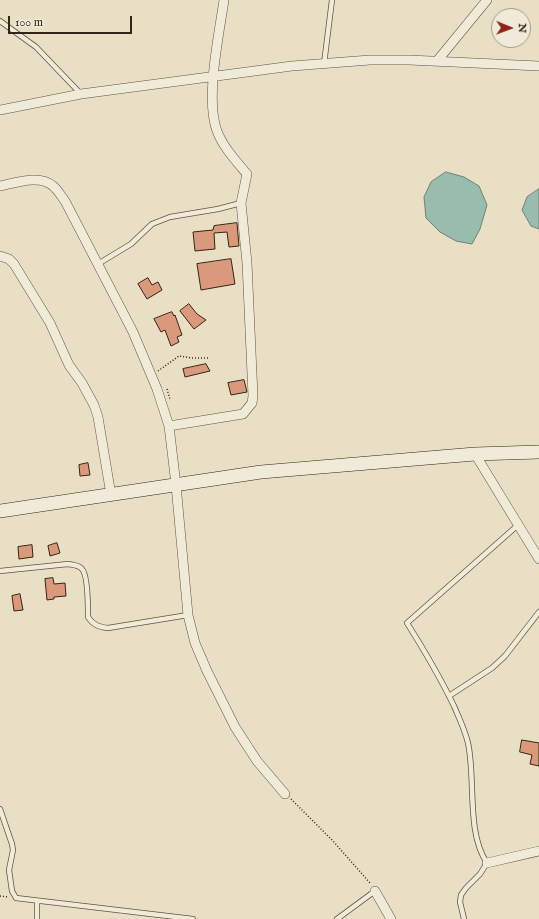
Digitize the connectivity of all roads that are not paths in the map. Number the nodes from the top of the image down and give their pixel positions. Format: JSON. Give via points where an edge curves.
{"nodes":[{"id":1,"x":224,"y":0,"type":"edge"},
{"id":2,"x":332,"y":0,"type":"edge"},
{"id":3,"x":487,"y":0,"type":"edge"},
{"id":4,"x":0,"y":21,"type":"edge"},
{"id":5,"x":437,"y":61,"type":"junction"},
{"id":6,"x":324,"y":64,"type":"junction"},
{"id":7,"x":539,"y":66,"type":"edge"},
{"id":8,"x":213,"y":76,"type":"junction"},
{"id":9,"x":81,"y":94,"type":"junction"},
{"id":10,"x":0,"y":110,"type":"edge"},
{"id":11,"x":0,"y":186,"type":"edge"},
{"id":12,"x":241,"y":203,"type":"junction"},
{"id":13,"x":0,"y":256,"type":"edge"},
{"id":14,"x":98,"y":264,"type":"junction"},
{"id":15,"x":169,"y":426,"type":"junction"},
{"id":16,"x":539,"y":452,"type":"edge"},
{"id":17,"x":475,"y":454,"type":"junction"},
{"id":18,"x":176,"y":485,"type":"junction"},
{"id":19,"x":111,"y":495,"type":"junction"},
{"id":20,"x":0,"y":511,"type":"edge"},
{"id":21,"x":518,"y":525,"type":"junction"},
{"id":22,"x":539,"y":559,"type":"edge"},
{"id":23,"x":0,"y":571,"type":"edge"},
{"id":24,"x":539,"y":612,"type":"edge"},
{"id":25,"x":188,"y":615,"type":"junction"},
{"id":26,"x":449,"y":696,"type":"junction"},
{"id":27,"x":285,"y":794,"type":"road end"},
{"id":28,"x":0,"y":809,"type":"edge"},
{"id":29,"x":539,"y":851,"type":"edge"},
{"id":30,"x":487,"y":863,"type":"junction"},
{"id":31,"x":375,"y":891,"type":"joint"},
{"id":32,"x":37,"y":901,"type":"junction"},
{"id":33,"x":37,"y":919,"type":"edge"},
{"id":34,"x":193,"y":919,"type":"edge"},
{"id":35,"x":337,"y":919,"type":"edge"},
{"id":36,"x":391,"y":919,"type":"edge"},
{"id":37,"x":464,"y":919,"type":"edge"}],
"edges":[{"from":1,"to":8,"type":"street"},
{"from":2,"to":6,"type":"lane"},
{"from":3,"to":5,"type":"street"},
{"from":4,"to":9,"type":"lane","via":[[36,47]]},
{"from":5,"to":6,"type":"street","via":[[370,60]]},
{"from":5,"to":7,"type":"street"},
{"from":6,"to":8,"type":"street"},
{"from":8,"to":9,"type":"street"},
{"from":8,"to":12,"type":"street","via":[[213,115],[217,130],[221,140],[246,174]]},
{"from":9,"to":10,"type":"street"},
{"from":11,"to":14,"type":"street","via":[[38,180],[53,186],[65,201]]},
{"from":12,"to":14,"type":"lane","via":[[152,224],[131,244]]},
{"from":12,"to":15,"type":"street","via":[[247,263],[252,403],[243,414]]},
{"from":13,"to":19,"type":"street","via":[[14,264],[50,323],[69,365],[94,405]]},
{"from":14,"to":15,"type":"street","via":[[133,332],[157,389]]},
{"from":15,"to":18,"type":"street"},
{"from":16,"to":17,"type":"main road"},
{"from":17,"to":18,"type":"main road","via":[[261,472]]},
{"from":17,"to":21,"type":"street"},
{"from":18,"to":19,"type":"main road"},
{"from":18,"to":25,"type":"street"},
{"from":19,"to":20,"type":"main road"},
{"from":21,"to":22,"type":"street"},
{"from":21,"to":26,"type":"lane","via":[[407,623]]},
{"from":23,"to":25,"type":"lane","via":[[68,564],[78,566],[85,575],[88,617],[102,628]]},
{"from":24,"to":26,"type":"lane","via":[[505,656],[492,668]]},
{"from":25,"to":27,"type":"street","via":[[195,643],[236,727],[257,761]]},
{"from":26,"to":30,"type":"lane","via":[[468,743],[476,838]]},
{"from":28,"to":32,"type":"lane","via":[[13,850],[10,870],[12,891],[16,898]]},
{"from":29,"to":30,"type":"street"},
{"from":30,"to":37,"type":"lane","via":[[461,896]]},
{"from":31,"to":35,"type":"lane"},
{"from":31,"to":36,"type":"street"},
{"from":32,"to":33,"type":"lane"},
{"from":32,"to":34,"type":"lane"}]}
